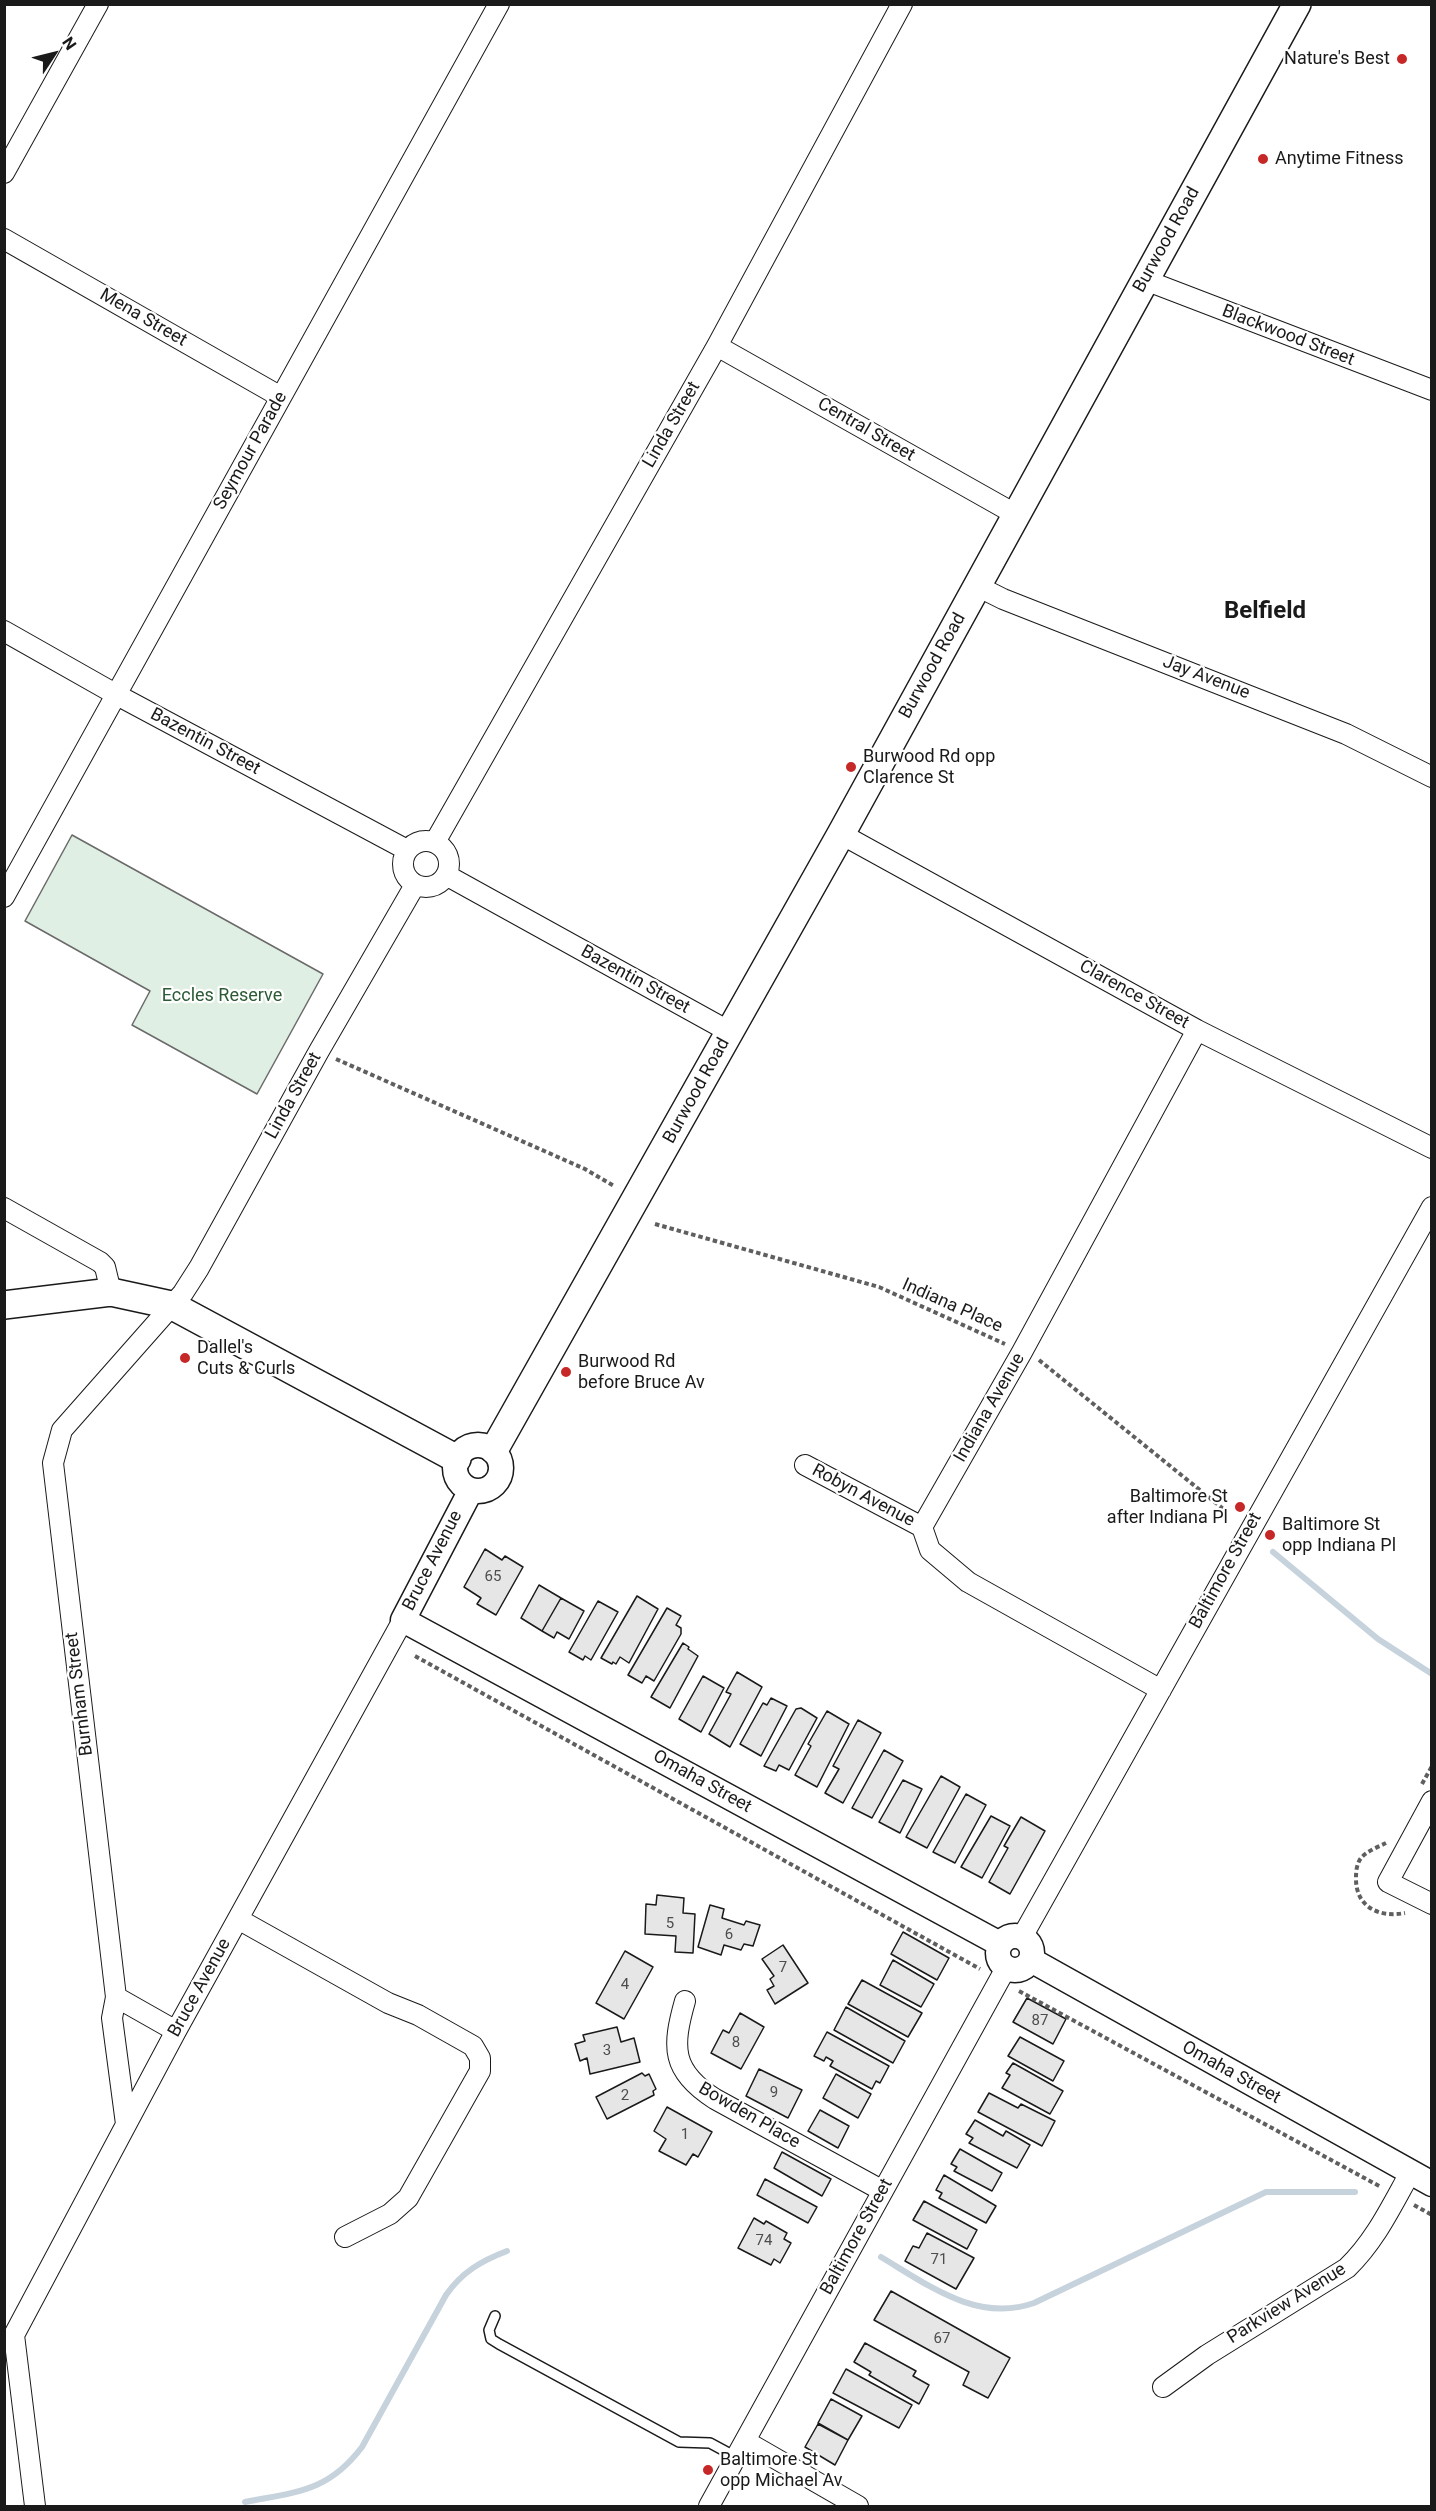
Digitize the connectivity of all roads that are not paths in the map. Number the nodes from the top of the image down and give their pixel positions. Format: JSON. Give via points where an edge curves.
{"nodes":[{"id":1,"x":98,"y":4,"type":"edge"},
{"id":2,"x":499,"y":4,"type":"edge"},
{"id":3,"x":902,"y":4,"type":"edge"},
{"id":4,"x":1297,"y":4,"type":"edge"},
{"id":5,"x":4,"y":173,"type":"edge"},
{"id":6,"x":4,"y":239,"type":"edge"},
{"id":7,"x":1144,"y":280,"type":"junction"},
{"id":8,"x":717,"y":346,"type":"junction"},
{"id":9,"x":1431,"y":390,"type":"edge"},
{"id":10,"x":281,"y":397,"type":"junction"},
{"id":11,"x":1015,"y":514,"type":"junction"},
{"id":12,"x":977,"y":586,"type":"junction"},
{"id":13,"x":4,"y":631,"type":"edge"},
{"id":14,"x":117,"y":695,"type":"junction"},
{"id":15,"x":1431,"y":776,"type":"edge"},
{"id":16,"x":840,"y":834,"type":"junction"},
{"id":17,"x":435,"y":842,"type":"junction"},
{"id":18,"x":407,"y":850,"type":"junction"},
{"id":19,"x":446,"y":874,"type":"junction"},
{"id":20,"x":415,"y":885,"type":"junction"},
{"id":21,"x":4,"y":897,"type":"edge"},
{"id":22,"x":1197,"y":1030,"type":"junction"},
{"id":23,"x":730,"y":1032,"type":"junction"},
{"id":24,"x":1431,"y":1148,"type":"edge"},
{"id":25,"x":1431,"y":1207,"type":"edge"},
{"id":26,"x":4,"y":1208,"type":"edge"},
{"id":27,"x":111,"y":1292,"type":"junction"},
{"id":28,"x":4,"y":1305,"type":"edge"},
{"id":29,"x":171,"y":1305,"type":"junction"},
{"id":30,"x":494,"y":1450,"type":"junction"},
{"id":31,"x":457,"y":1459,"type":"junction"},
{"id":32,"x":805,"y":1465,"type":"dead end"},
{"id":33,"x":471,"y":1490,"type":"junction"},
{"id":34,"x":922,"y":1527,"type":"junction"},
{"id":35,"x":403,"y":1620,"type":"junction"},
{"id":36,"x":1161,"y":1690,"type":"junction"},
{"id":37,"x":1431,"y":1801,"type":"edge"},
{"id":38,"x":1431,"y":1904,"type":"edge"},
{"id":39,"x":238,"y":1919,"type":"junction"},
{"id":40,"x":1011,"y":1941,"type":"junction"},
{"id":41,"x":1031,"y":1960,"type":"junction"},
{"id":42,"x":1006,"y":1968,"type":"junction"},
{"id":43,"x":116,"y":1997,"type":"junction"},
{"id":44,"x":685,"y":2001,"type":"dead end"},
{"id":45,"x":176,"y":2031,"type":"junction"},
{"id":46,"x":126,"y":2124,"type":"junction"},
{"id":47,"x":1410,"y":2173,"type":"junction"},
{"id":48,"x":1431,"y":2184,"type":"edge"},
{"id":49,"x":883,"y":2191,"type":"junction"},
{"id":50,"x":345,"y":2237,"type":"dead end"},
{"id":51,"x":495,"y":2316,"type":"dead end"},
{"id":52,"x":1163,"y":2386,"type":"dead end"},
{"id":53,"x":740,"y":2449,"type":"junction"},
{"id":54,"x":35,"y":2506,"type":"edge"},
{"id":55,"x":709,"y":2506,"type":"edge"},
{"id":56,"x":858,"y":2506,"type":"edge"}],
"edges":[{"from":1,"to":5,"type":"street"},
{"from":2,"to":10,"type":"street","name":"Seymour Parade"},
{"from":3,"to":8,"type":"street","name":"Linda Street"},
{"from":4,"to":7,"type":"main road","name":"Burwood Road"},
{"from":6,"to":10,"type":"street","name":"Mena Street"},
{"from":7,"to":9,"type":"street","name":"Blackwood Street"},
{"from":7,"to":11,"type":"main road","name":"Burwood Road"},
{"from":8,"to":11,"type":"street","name":"Central Street"},
{"from":8,"to":17,"type":"street","name":"Linda Street"},
{"from":10,"to":14,"type":"street","name":"Seymour Parade"},
{"from":11,"to":12,"type":"main road","name":"Burwood Road"},
{"from":12,"to":15,"type":"street","name":"Jay Avenue","via":[[1346,734]]},
{"from":12,"to":16,"type":"main road","name":"Burwood Road"},
{"from":13,"to":14,"type":"street","name":"Bazentin Street"},
{"from":14,"to":18,"type":"street","name":"Bazentin Street"},
{"from":14,"to":21,"type":"street","name":"Seymour Parade"},
{"from":16,"to":22,"type":"street","name":"Clarence Street"},
{"from":16,"to":23,"type":"main road","name":"Burwood Road"},
{"from":17,"to":18,"type":"street","via":[[419,841]]},
{"from":17,"to":19,"type":"street","via":[[446,852]]},
{"from":18,"to":20,"type":"street","via":[[402,868]]},
{"from":19,"to":20,"type":"street","via":[[442,881],[429,887]]},
{"from":19,"to":23,"type":"street","name":"Bazentin Street"},
{"from":20,"to":29,"type":"street","name":"Linda Street","via":[[199,1268]]},
{"from":22,"to":24,"type":"street","name":"Clarence Street"},
{"from":22,"to":34,"type":"street","name":"Indiana Avenue"},
{"from":23,"to":30,"type":"main road","name":"Burwood Road"},
{"from":25,"to":36,"type":"street","name":"Baltimore Street"},
{"from":26,"to":27,"type":"street","via":[[100,1262]]},
{"from":27,"to":28,"type":"main road"},
{"from":27,"to":29,"type":"main road"},
{"from":29,"to":31,"type":"main road"},
{"from":29,"to":43,"type":"street","name":"Burnham Street","via":[[62,1430],[53,1463]]},
{"from":30,"to":31,"type":"street","via":[[472,1445]]},
{"from":30,"to":33,"type":"street","via":[[502,1463],[499,1479],[490,1488]]},
{"from":31,"to":33,"type":"street","via":[[457,1477]]},
{"from":32,"to":34,"type":"street","name":"Robyn Avenue"},
{"from":33,"to":35,"type":"street","name":"Bruce Avenue"},
{"from":34,"to":36,"type":"street","via":[[930,1550],[968,1582]]},
{"from":35,"to":39,"type":"street","name":"Bruce Avenue"},
{"from":35,"to":40,"type":"street","name":"Omaha Street"},
{"from":36,"to":40,"type":"street","name":"Baltimore Street"},
{"from":37,"to":38,"type":"street","via":[[1389,1882]]},
{"from":39,"to":45,"type":"street","name":"Bruce Avenue"},
{"from":39,"to":50,"type":"street","via":[[473,2046],[480,2058],[480,2071],[408,2198],[390,2214]]},
{"from":40,"to":41,"type":"street","via":[[1030,1944]]},
{"from":40,"to":42,"type":"street","via":[[999,1960]]},
{"from":41,"to":42,"type":"street","via":[[1023,1969]]},
{"from":41,"to":47,"type":"street","name":"Omaha Street"},
{"from":42,"to":49,"type":"street","name":"Baltimore Street"},
{"from":43,"to":45,"type":"street"},
{"from":43,"to":46,"type":"street","name":"Burnham Street","via":[[112,2018]]},
{"from":44,"to":49,"type":"street","name":"Bowden Place","via":[[676,2043],[682,2069],[691,2082]]},
{"from":45,"to":46,"type":"street","name":"Bruce Avenue"},
{"from":46,"to":54,"type":"street","name":"Bruce Avenue","via":[[14,2335]]},
{"from":47,"to":48,"type":"street","name":"Omaha Street"},
{"from":47,"to":52,"type":"street","name":"Parkview Avenue","via":[[1371,2242],[1347,2268]]},
{"from":49,"to":53,"type":"street","name":"Baltimore Street"},
{"from":51,"to":53,"type":"lane","via":[[489,2330],[491,2339],[679,2442]]},
{"from":53,"to":55,"type":"street","name":"Baltimore Street"},
{"from":53,"to":56,"type":"street"}]}
